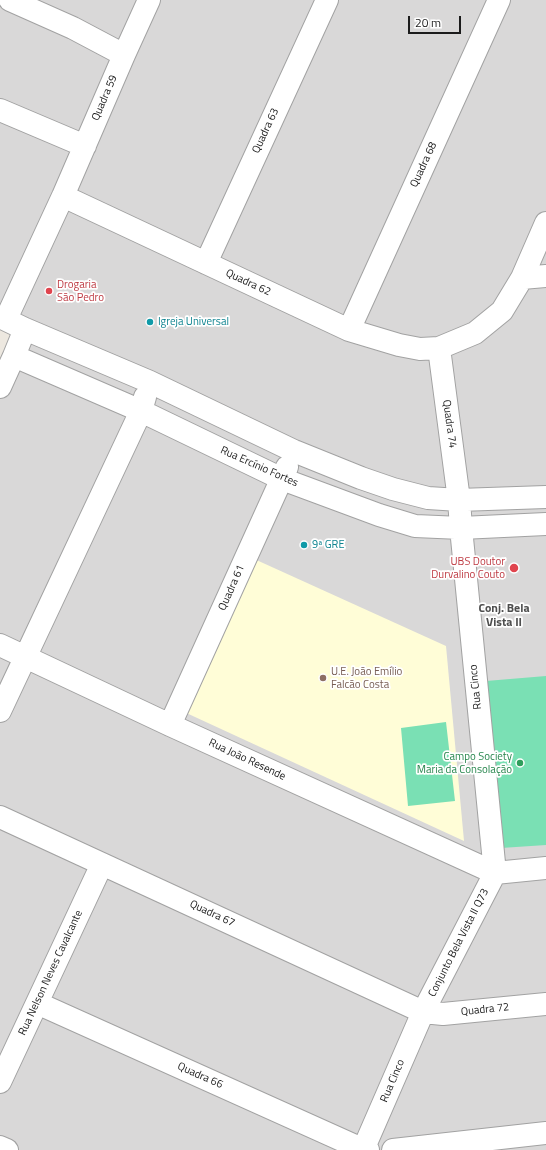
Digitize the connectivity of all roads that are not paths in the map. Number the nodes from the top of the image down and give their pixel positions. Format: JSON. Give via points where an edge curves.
{"nodes":[{"id":1,"x":5,"y":0,"type":"edge"},
{"id":2,"x":10,"y":0,"type":"edge"},
{"id":3,"x":149,"y":0,"type":"edge"},
{"id":4,"x":327,"y":0,"type":"edge"},
{"id":5,"x":499,"y":0,"type":"edge"},
{"id":6,"x":0,"y":10,"type":"edge"},
{"id":7,"x":124,"y":55,"type":"junction"},
{"id":8,"x":0,"y":110,"type":"edge"},
{"id":9,"x":85,"y":146,"type":"junction"},
{"id":10,"x":63,"y":196,"type":"junction"},
{"id":11,"x":546,"y":223,"type":"edge"},
{"id":12,"x":206,"y":263,"type":"junction"},
{"id":13,"x":546,"y":276,"type":"edge"},
{"id":14,"x":522,"y":278,"type":"junction"},
{"id":15,"x":10,"y":322,"type":"edge"},
{"id":16,"x":348,"y":330,"type":"junction"},
{"id":17,"x":439,"y":348,"type":"junction"},
{"id":18,"x":14,"y":356,"type":"junction"},
{"id":19,"x":150,"y":382,"type":"junction"},
{"id":20,"x":0,"y":387,"type":"edge"},
{"id":21,"x":141,"y":411,"type":"junction"},
{"id":22,"x":294,"y":451,"type":"junction"},
{"id":23,"x":282,"y":479,"type":"junction"},
{"id":24,"x":546,"y":496,"type":"edge"},
{"id":25,"x":459,"y":500,"type":"junction"},
{"id":26,"x":546,"y":524,"type":"edge"},
{"id":27,"x":461,"y":528,"type":"junction"},
{"id":28,"x":0,"y":645,"type":"edge"},
{"id":29,"x":25,"y":657,"type":"junction"},
{"id":30,"x":0,"y":711,"type":"edge"},
{"id":31,"x":170,"y":725,"type":"junction"},
{"id":32,"x":0,"y":817,"type":"edge"},
{"id":33,"x":102,"y":864,"type":"junction"},
{"id":34,"x":546,"y":868,"type":"edge"},
{"id":35,"x":495,"y":873,"type":"junction"},
{"id":36,"x":37,"y":1003,"type":"junction"},
{"id":37,"x":546,"y":1004,"type":"edge"},
{"id":38,"x":423,"y":1012,"type":"junction"},
{"id":39,"x":0,"y":1082,"type":"edge"},
{"id":40,"x":546,"y":1133,"type":"edge"},
{"id":41,"x":0,"y":1147,"type":"edge"},
{"id":42,"x":7,"y":1150,"type":"edge"},
{"id":43,"x":363,"y":1150,"type":"edge"},
{"id":44,"x":368,"y":1150,"type":"edge"},
{"id":45,"x":393,"y":1150,"type":"edge"}],
"edges":[{"from":1,"to":6,"type":"street"},
{"from":2,"to":7,"type":"street","via":[[73,28]]},
{"from":3,"to":7,"type":"street","name":"Quadra 59"},
{"from":4,"to":12,"type":"street","name":"Quadra 63"},
{"from":5,"to":16,"type":"street","name":"Quadra 68"},
{"from":7,"to":9,"type":"street","name":"Quadra 59"},
{"from":8,"to":9,"type":"street"},
{"from":9,"to":10,"type":"street","name":"Quadra 59"},
{"from":10,"to":12,"type":"street","name":"Quadra 62"},
{"from":10,"to":15,"type":"street","name":"Quadra 59"},
{"from":11,"to":14,"type":"street","name":"Quadra 62"},
{"from":12,"to":16,"type":"street","name":"Quadra 62"},
{"from":13,"to":14,"type":"street"},
{"from":14,"to":17,"type":"street","name":"Quadra 62","via":[[502,311],[475,334]]},
{"from":15,"to":18,"type":"street"},
{"from":15,"to":19,"type":"street"},
{"from":16,"to":17,"type":"street","name":"Quadra 62","via":[[399,345],[420,349]]},
{"from":17,"to":25,"type":"street","name":"Quadra 74"},
{"from":18,"to":20,"type":"street"},
{"from":18,"to":21,"type":"street","name":"Rua Ercínio Fortes"},
{"from":19,"to":21,"type":"street"},
{"from":19,"to":22,"type":"street"},
{"from":21,"to":23,"type":"street","name":"Rua Ercínio Fortes"},
{"from":21,"to":29,"type":"street"},
{"from":22,"to":23,"type":"street","name":"Quadra 61"},
{"from":22,"to":25,"type":"street","via":[[393,489],[428,498]]},
{"from":23,"to":27,"type":"street","name":"Rua Ercínio Fortes","via":[[415,526]]},
{"from":23,"to":31,"type":"street","name":"Quadra 61"},
{"from":24,"to":25,"type":"street"},
{"from":25,"to":27,"type":"street","name":"Rua Cinco"},
{"from":26,"to":27,"type":"street","name":"Rua Ercínio Fortes"},
{"from":27,"to":35,"type":"street","name":"Rua Cinco"},
{"from":28,"to":29,"type":"street","name":"Rua João Resende"},
{"from":29,"to":30,"type":"street"},
{"from":29,"to":31,"type":"street","name":"Rua João Resende"},
{"from":31,"to":35,"type":"street","name":"Rua João Resende"},
{"from":32,"to":33,"type":"street","name":"Quadra 67"},
{"from":33,"to":36,"type":"street","name":"Rua Nelson Neves Cavalcante"},
{"from":33,"to":38,"type":"street","name":"Quadra 67"},
{"from":34,"to":35,"type":"street"},
{"from":35,"to":38,"type":"street","name":"Conjunto Bela Vista II Q73"},
{"from":36,"to":39,"type":"street","name":"Rua Nelson Neves Cavalcante"},
{"from":36,"to":43,"type":"street","name":"Quadra 66"},
{"from":37,"to":38,"type":"street","name":"Quadra 72","via":[[443,1014]]},
{"from":38,"to":43,"type":"street","name":"Rua Cinco"},
{"from":40,"to":45,"type":"street"},
{"from":41,"to":42,"type":"street"},
{"from":43,"to":44,"type":"street"}]}
